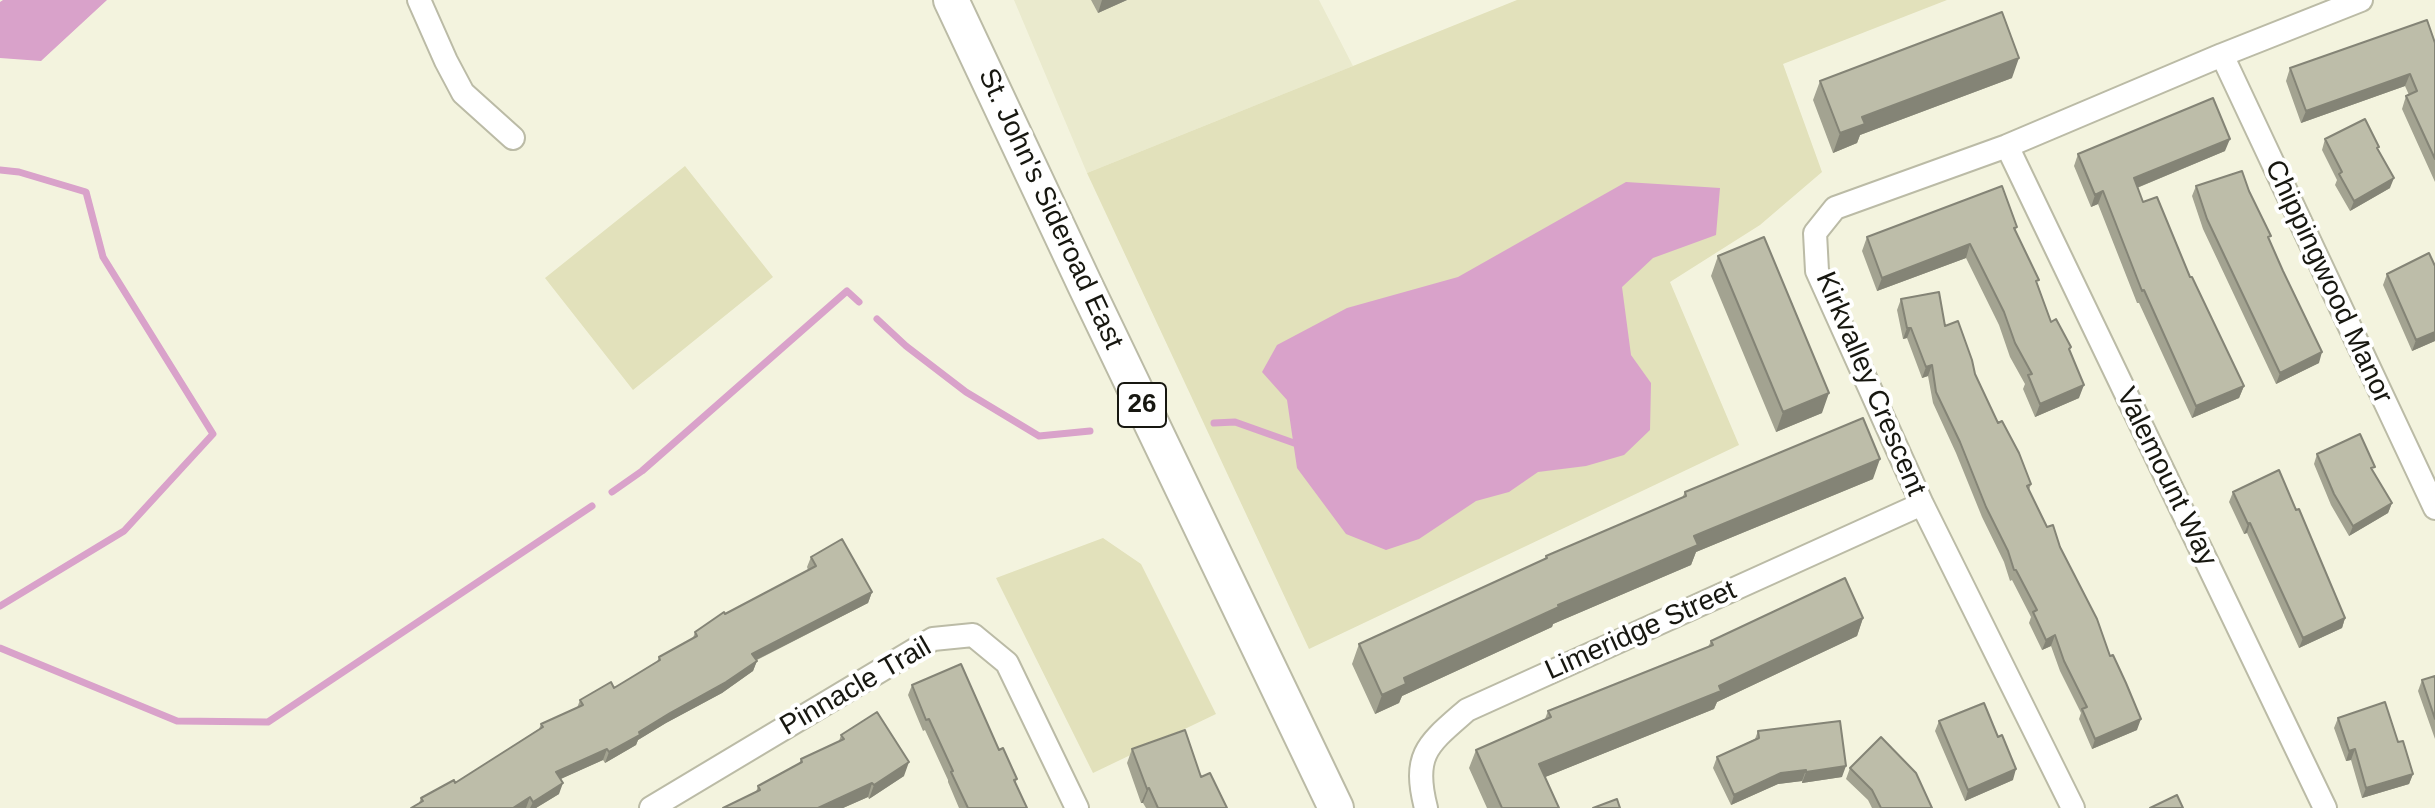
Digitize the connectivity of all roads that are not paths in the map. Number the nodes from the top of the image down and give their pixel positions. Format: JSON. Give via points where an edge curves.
{"nodes":[{"id":1,"x":419,"y":0,"type":"edge"},
{"id":2,"x":951,"y":0,"type":"edge"},
{"id":3,"x":2361,"y":0,"type":"edge"},
{"id":4,"x":2222,"y":55,"type":"junction"},
{"id":5,"x":513,"y":138,"type":"dead end"},
{"id":6,"x":2007,"y":146,"type":"junction"},
{"id":7,"x":1922,"y":504,"type":"junction"},
{"id":8,"x":2435,"y":508,"type":"edge"},
{"id":9,"x":651,"y":808,"type":"edge"},
{"id":10,"x":1077,"y":808,"type":"edge"},
{"id":11,"x":1336,"y":808,"type":"edge"},
{"id":12,"x":1426,"y":808,"type":"edge"},
{"id":13,"x":2073,"y":808,"type":"edge"},
{"id":14,"x":2325,"y":808,"type":"edge"}],
"edges":[{"from":1,"to":5,"type":"street","via":[[463,93]]},
{"from":2,"to":11,"type":"main road","name":"St. John's Sideroad East","number":"26"},
{"from":3,"to":4,"type":"street","name":"Kirkvalley Crescent"},
{"from":4,"to":6,"type":"street","name":"Kirkvalley Crescent"},
{"from":4,"to":8,"type":"street","name":"Chippingwood Manor"},
{"from":6,"to":7,"type":"street","name":"Kirkvalley Crescent","via":[[1835,208],[1815,233],[1817,271]]},
{"from":6,"to":14,"type":"street","name":"Valemount Way"},
{"from":7,"to":12,"type":"street","name":"Limeridge Street","via":[[1467,710],[1433,739],[1421,763]]},
{"from":7,"to":13,"type":"street","name":"Kirkvalley Crescent"},
{"from":9,"to":10,"type":"street","name":"Pinnacle Trail","via":[[933,639],[973,635],[1007,663]]}]}
